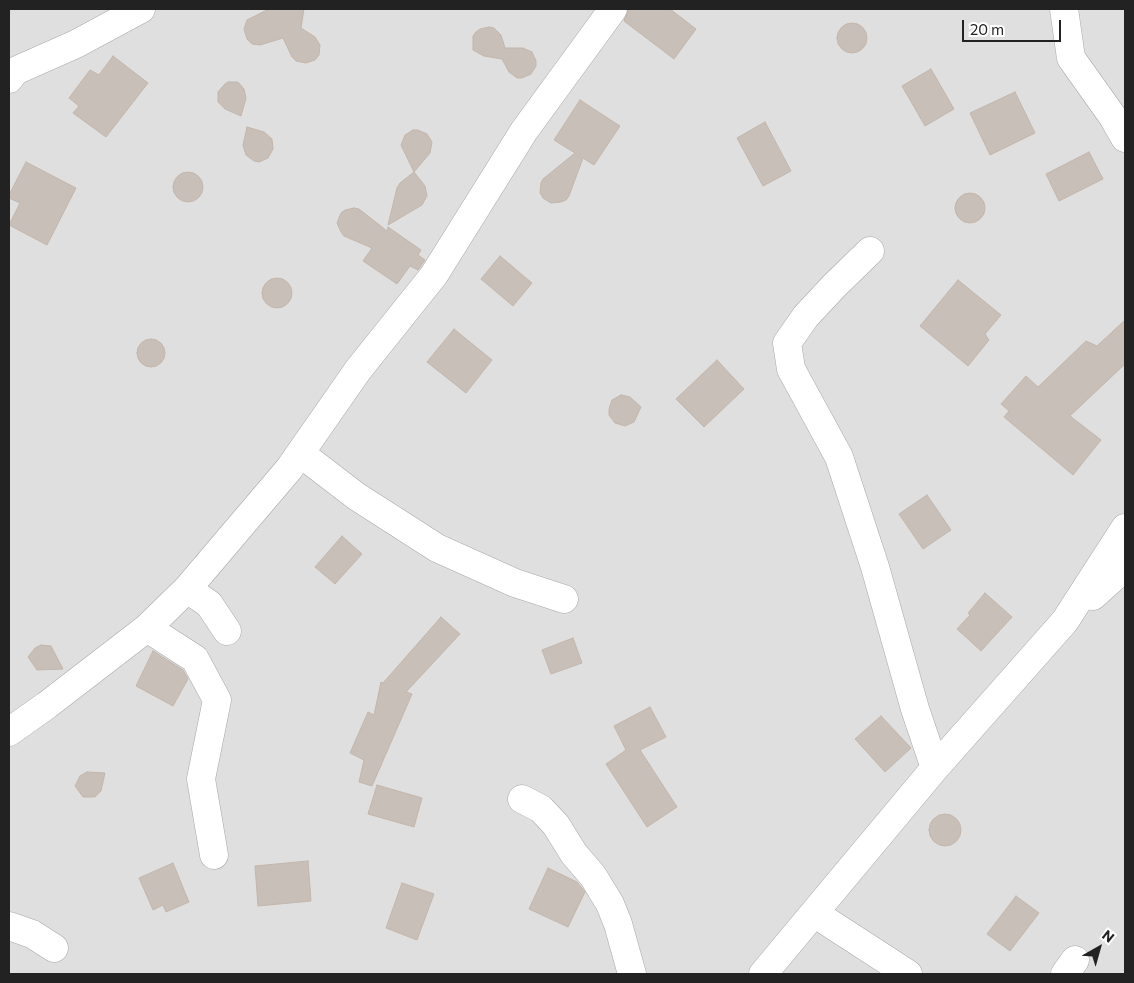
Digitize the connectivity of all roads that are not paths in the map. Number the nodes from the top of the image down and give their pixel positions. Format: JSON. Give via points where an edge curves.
{"nodes":[{"id":1,"x":141,"y":9,"type":"edge"},
{"id":2,"x":613,"y":9,"type":"edge"},
{"id":3,"x":1064,"y":9,"type":"edge"},
{"id":4,"x":9,"y":79,"type":"edge"},
{"id":5,"x":1125,"y":138,"type":"edge"},
{"id":6,"x":870,"y":251,"type":"dead end"},
{"id":7,"x":300,"y":453,"type":"junction"},
{"id":8,"x":1125,"y":528,"type":"edge"},
{"id":9,"x":1125,"y":567,"type":"edge"},
{"id":10,"x":187,"y":589,"type":"junction"},
{"id":11,"x":564,"y":599,"type":"dead end"},
{"id":12,"x":1065,"y":621,"type":"junction"},
{"id":13,"x":147,"y":628,"type":"junction"},
{"id":14,"x":227,"y":631,"type":"dead end"},
{"id":15,"x":9,"y":732,"type":"edge"},
{"id":16,"x":935,"y":768,"type":"junction"},
{"id":17,"x":522,"y":799,"type":"dead end"},
{"id":18,"x":214,"y":855,"type":"dead end"},
{"id":19,"x":814,"y":913,"type":"junction"},
{"id":20,"x":9,"y":926,"type":"edge"},
{"id":21,"x":54,"y":948,"type":"dead end"},
{"id":22,"x":632,"y":974,"type":"edge"},
{"id":23,"x":763,"y":974,"type":"edge"},
{"id":24,"x":908,"y":974,"type":"edge"}],
"edges":[{"from":1,"to":4,"type":"street","via":[[76,44],[15,71]]},
{"from":2,"to":7,"type":"street","via":[[524,131],[434,276],[358,370]]},
{"from":3,"to":5,"type":"street","via":[[1070,58]]},
{"from":6,"to":16,"type":"street","via":[[806,316],[787,343],[791,368],[839,456]]},
{"from":7,"to":10,"type":"street"},
{"from":7,"to":11,"type":"street","via":[[356,496],[437,548],[516,583]]},
{"from":8,"to":12,"type":"street"},
{"from":9,"to":12,"type":"street"},
{"from":10,"to":13,"type":"street"},
{"from":10,"to":14,"type":"street","via":[[209,604]]},
{"from":12,"to":16,"type":"street"},
{"from":13,"to":15,"type":"street"},
{"from":13,"to":18,"type":"street","via":[[195,659],[217,700],[201,779]]},
{"from":16,"to":19,"type":"street"},
{"from":17,"to":22,"type":"street","via":[[541,809],[556,825],[593,876],[618,924]]},
{"from":19,"to":23,"type":"street"},
{"from":19,"to":24,"type":"street"},
{"from":20,"to":21,"type":"street","via":[[32,934]]}]}
